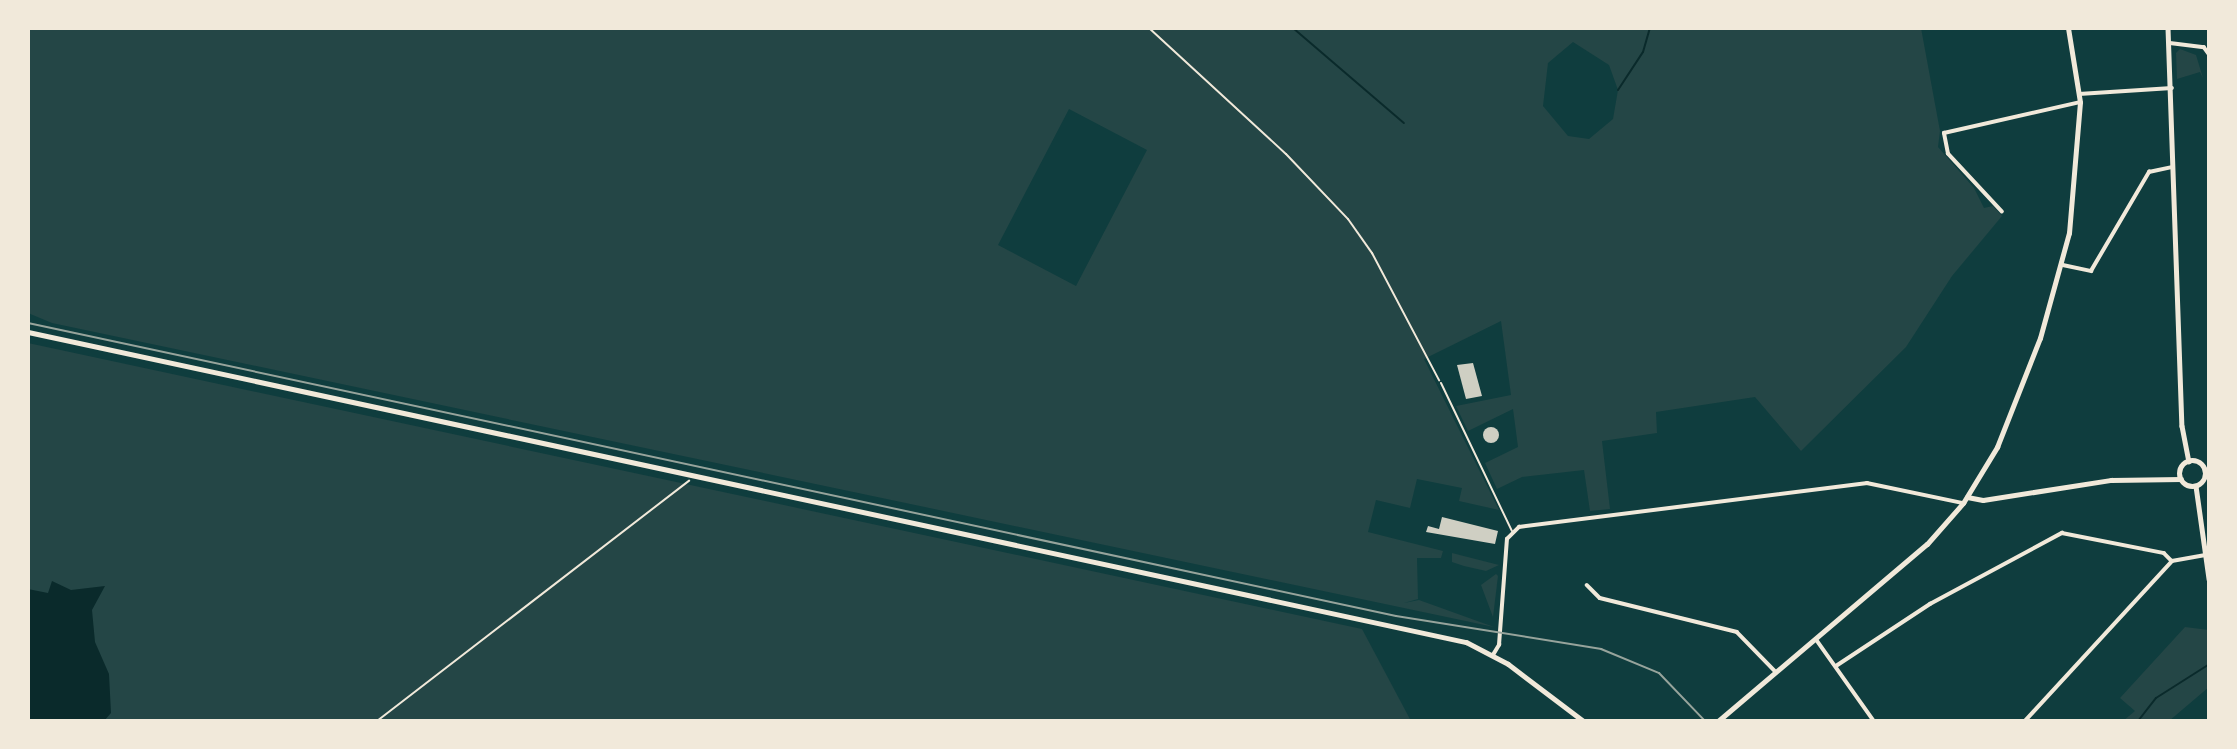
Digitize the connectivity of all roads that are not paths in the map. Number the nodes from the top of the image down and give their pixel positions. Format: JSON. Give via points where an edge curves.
{"nodes":[{"id":1,"x":2068,"y":28,"type":"edge"},
{"id":2,"x":2168,"y":28,"type":"edge"},
{"id":3,"x":2170,"y":43,"type":"junction"},
{"id":4,"x":2207,"y":46,"type":"edge"},
{"id":5,"x":2209,"y":54,"type":"edge"},
{"id":6,"x":2172,"y":88,"type":"junction"},
{"id":7,"x":2079,"y":94,"type":"junction"},
{"id":8,"x":2080,"y":102,"type":"junction"},
{"id":9,"x":2174,"y":167,"type":"junction"},
{"id":10,"x":2002,"y":212,"type":"dead end"},
{"id":11,"x":2063,"y":265,"type":"junction"},
{"id":12,"x":28,"y":332,"type":"edge"},
{"id":13,"x":1441,"y":383,"type":"road end"},
{"id":14,"x":2189,"y":461,"type":"junction"},
{"id":15,"x":2207,"y":469,"type":"edge"},
{"id":16,"x":2181,"y":479,"type":"junction"},
{"id":17,"x":2196,"y":485,"type":"junction"},
{"id":18,"x":1965,"y":500,"type":"junction"},
{"id":19,"x":1512,"y":531,"type":"junction"},
{"id":20,"x":2206,"y":555,"type":"junction"},
{"id":21,"x":2172,"y":561,"type":"junction"},
{"id":22,"x":2209,"y":579,"type":"edge"},
{"id":23,"x":1587,"y":585,"type":"dead end"},
{"id":24,"x":1816,"y":639,"type":"junction"},
{"id":25,"x":1493,"y":655,"type":"junction"},
{"id":26,"x":1836,"y":666,"type":"junction"},
{"id":27,"x":1776,"y":672,"type":"junction"},
{"id":28,"x":1583,"y":721,"type":"edge"},
{"id":29,"x":1718,"y":721,"type":"edge"},
{"id":30,"x":1874,"y":721,"type":"edge"},
{"id":31,"x":2025,"y":721,"type":"edge"}],
"edges":[{"from":1,"to":7,"type":"main road"},
{"from":2,"to":3,"type":"street"},
{"from":3,"to":4,"type":"street"},
{"from":3,"to":6,"type":"street"},
{"from":4,"to":5,"type":"street"},
{"from":6,"to":7,"type":"street"},
{"from":6,"to":9,"type":"street"},
{"from":7,"to":8,"type":"main road"},
{"from":8,"to":10,"type":"street","via":[[1944,132],[1948,154]]},
{"from":8,"to":11,"type":"main road","via":[[2074,195]]},
{"from":9,"to":11,"type":"street","via":[[2149,172],[2091,271]]},
{"from":9,"to":14,"type":"street","via":[[2182,426]]},
{"from":11,"to":18,"type":"main road","via":[[2009,423]]},
{"from":12,"to":25,"type":"main road","via":[[1433,634]]},
{"from":13,"to":19,"type":"lane"},
{"from":14,"to":15,"type":"main road"},
{"from":14,"to":16,"type":"main road","via":[[2182,467]]},
{"from":15,"to":17,"type":"main road"},
{"from":16,"to":17,"type":"main road"},
{"from":16,"to":18,"type":"main road","via":[[2111,480]]},
{"from":17,"to":20,"type":"street"},
{"from":18,"to":19,"type":"street","via":[[1867,483],[1536,524]]},
{"from":18,"to":24,"type":"main road","via":[[1927,544]]},
{"from":19,"to":25,"type":"street","via":[[1506,547],[1499,645]]},
{"from":20,"to":21,"type":"street"},
{"from":20,"to":22,"type":"street"},
{"from":21,"to":26,"type":"street","via":[[2164,553],[2100,543],[2067,531],[1930,604]]},
{"from":21,"to":31,"type":"street"},
{"from":23,"to":27,"type":"street","via":[[1600,598],[1737,632]]},
{"from":24,"to":26,"type":"street"},
{"from":24,"to":27,"type":"main road"},
{"from":25,"to":28,"type":"main road"},
{"from":26,"to":30,"type":"street"},
{"from":27,"to":29,"type":"main road"}]}
